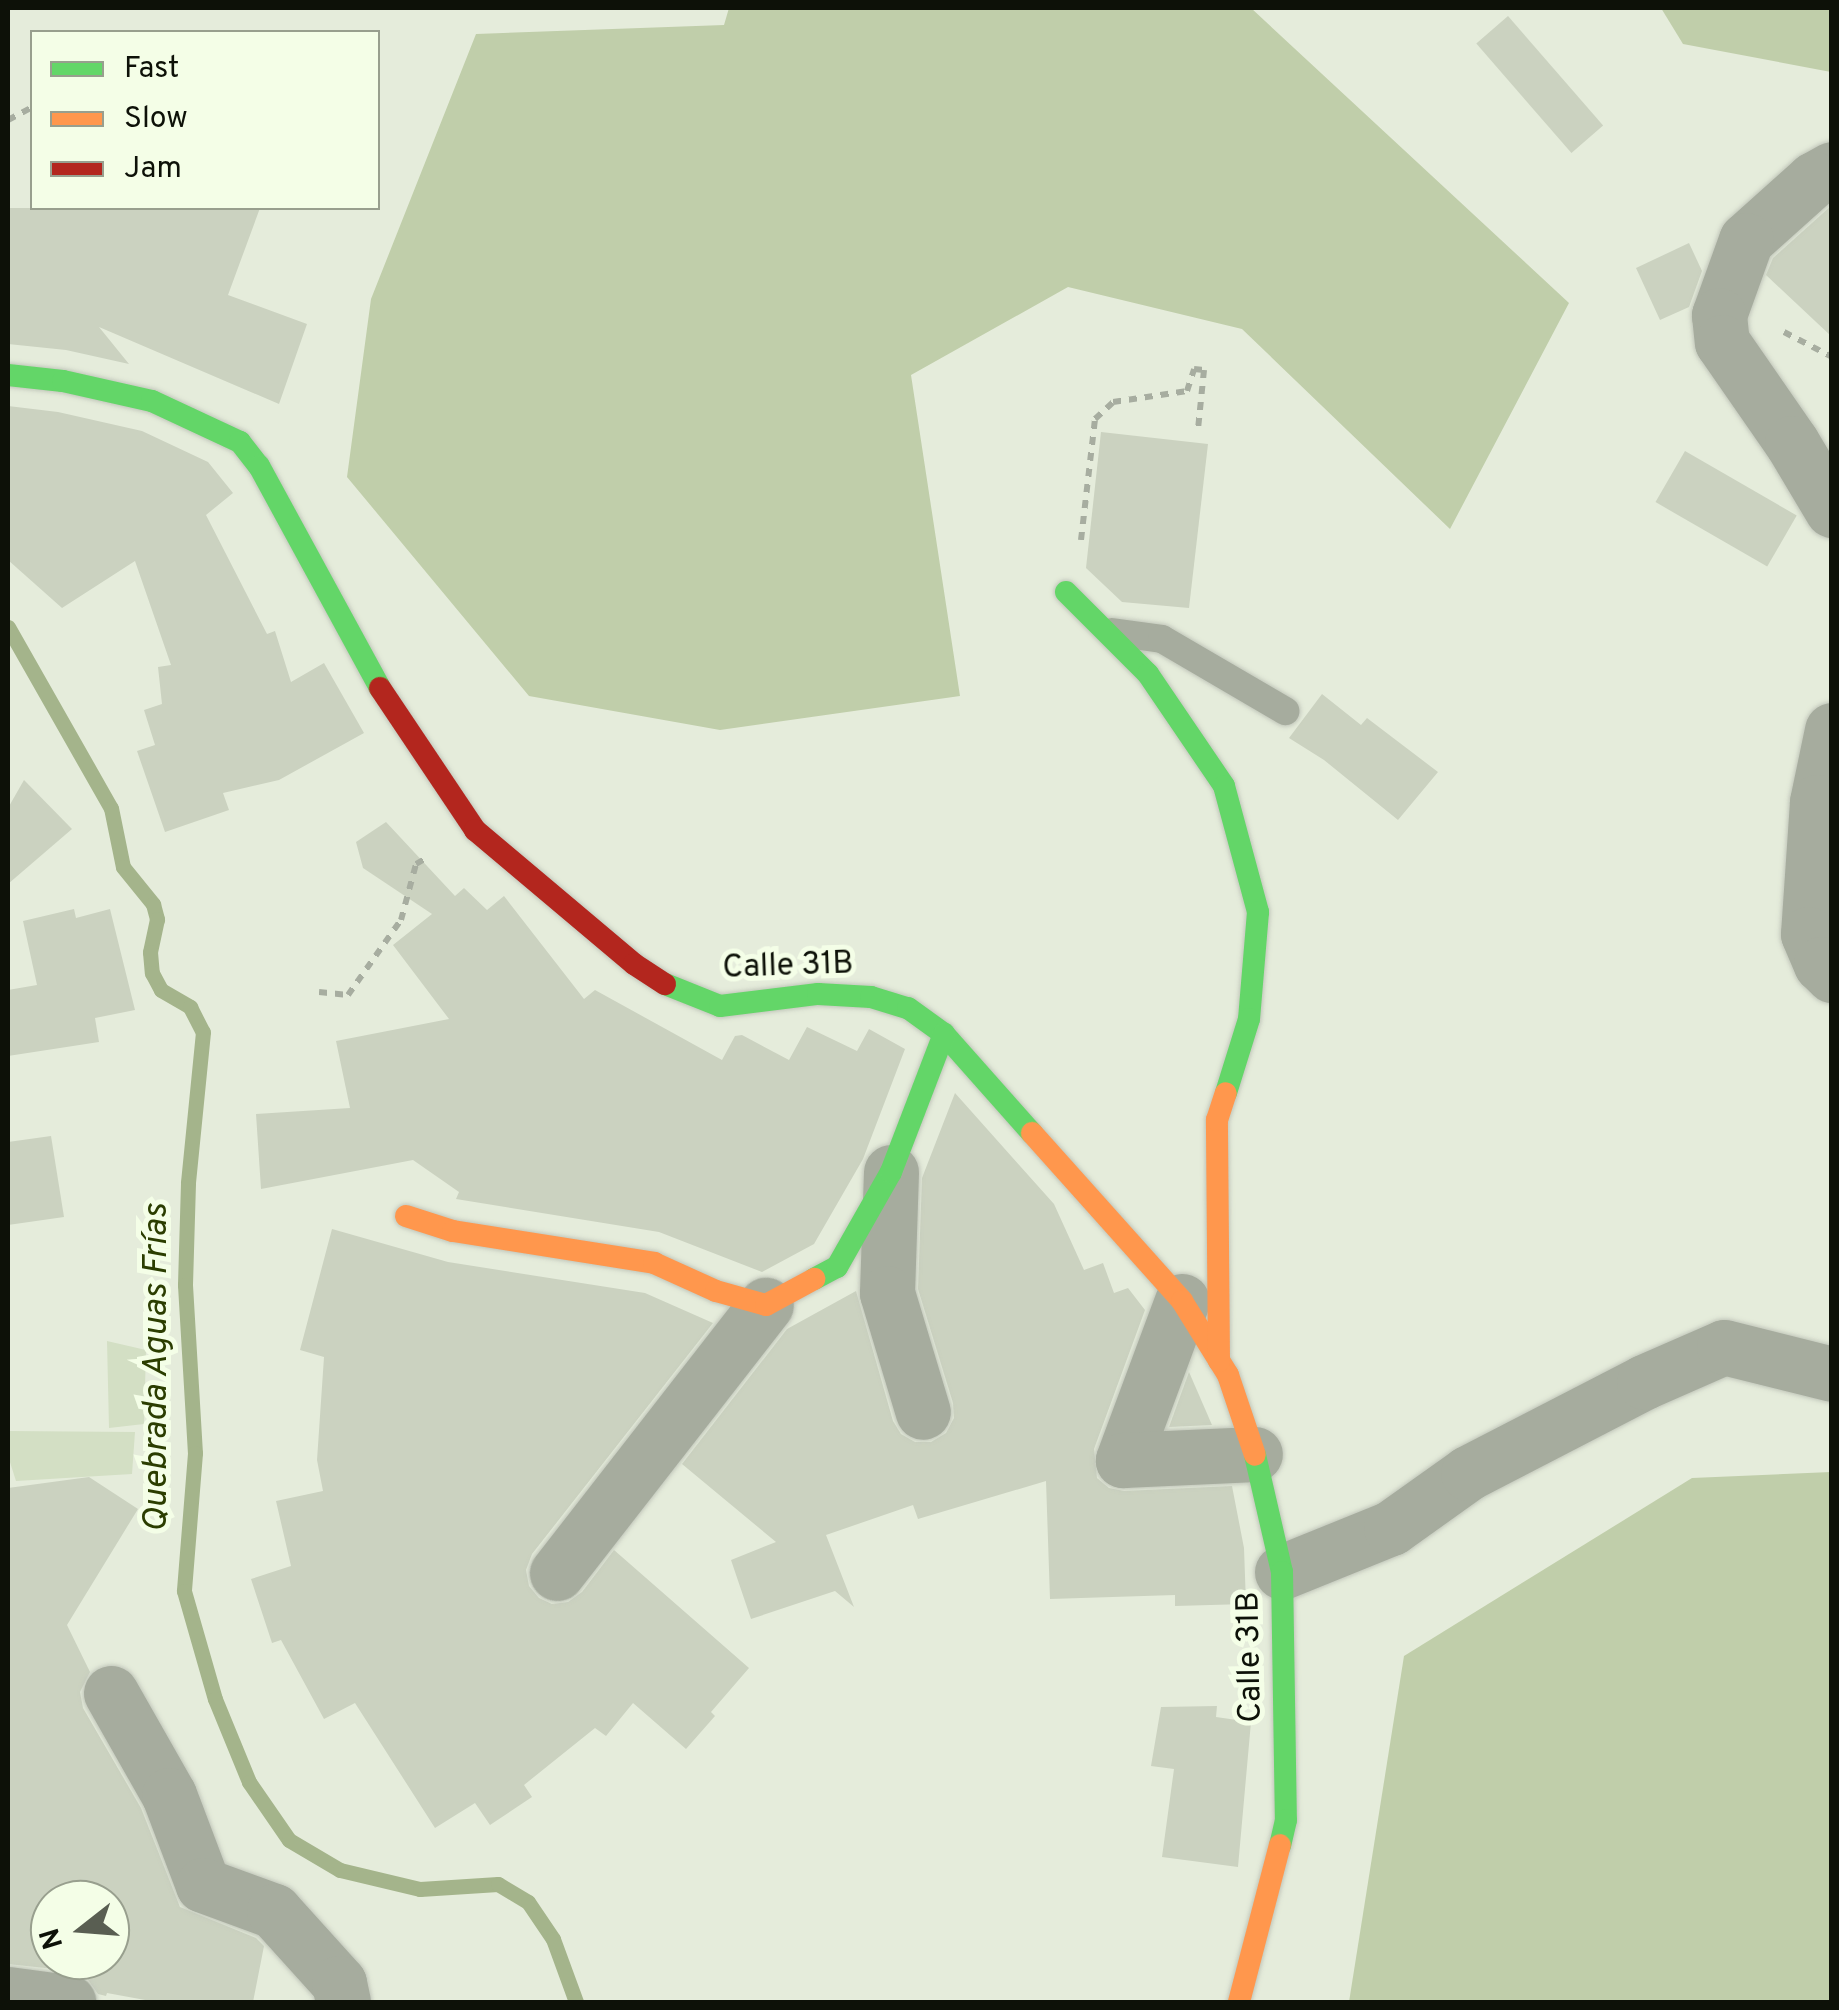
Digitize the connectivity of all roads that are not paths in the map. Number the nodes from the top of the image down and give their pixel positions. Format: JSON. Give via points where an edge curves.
{"nodes":[{"id":1,"x":1832,"y":169,"type":"edge"},
{"id":2,"x":8,"y":375,"type":"edge"},
{"id":3,"x":1832,"y":510,"type":"edge"},
{"id":4,"x":1066,"y":592,"type":"road end"},
{"id":5,"x":1105,"y":630,"type":"junction"},
{"id":6,"x":1285,"y":711,"type":"dead end"},
{"id":7,"x":1832,"y":730,"type":"edge"},
{"id":8,"x":1832,"y":975,"type":"edge"},
{"id":9,"x":944,"y":1034,"type":"junction"},
{"id":10,"x":891,"y":1172,"type":"junction"},
{"id":11,"x":406,"y":1216,"type":"dead end"},
{"id":12,"x":1182,"y":1301,"type":"junction"},
{"id":13,"x":766,"y":1305,"type":"junction"},
{"id":14,"x":1219,"y":1361,"type":"junction"},
{"id":15,"x":1832,"y":1374,"type":"edge"},
{"id":16,"x":922,"y":1412,"type":"dead end"},
{"id":17,"x":1255,"y":1454,"type":"junction"},
{"id":18,"x":1282,"y":1572,"type":"junction"},
{"id":19,"x":557,"y":1573,"type":"dead end"},
{"id":20,"x":111,"y":1692,"type":"dead end"},
{"id":21,"x":8,"y":1994,"type":"edge"},
{"id":22,"x":68,"y":2002,"type":"edge"},
{"id":23,"x":343,"y":2002,"type":"edge"},
{"id":24,"x":1239,"y":2002,"type":"edge"}],
"edges":[{"from":1,"to":3,"type":"street","via":[[1746,240],[1719,315],[1722,342]]},
{"from":2,"to":9,"type":"street","name":"Calle 31B","via":[[152,400],[240,442],[372,676],[475,830],[634,964],[676,991],[720,1006],[818,994],[871,997],[908,1008]]},
{"from":4,"to":5,"type":"street"},
{"from":5,"to":6,"type":"lane","via":[[1162,638]]},
{"from":5,"to":14,"type":"street","via":[[1148,674],[1224,786],[1258,912],[1249,1019],[1217,1120]]},
{"from":7,"to":8,"type":"street","via":[[1817,802],[1808,934]]},
{"from":9,"to":10,"type":"street"},
{"from":9,"to":12,"type":"street","name":"Calle 31B"},
{"from":10,"to":13,"type":"street","via":[[838,1267]]},
{"from":10,"to":16,"type":"street","via":[[887,1293]]},
{"from":11,"to":13,"type":"street","via":[[453,1231],[654,1263]]},
{"from":12,"to":14,"type":"street","name":"Calle 31B"},
{"from":12,"to":17,"type":"street","via":[[1122,1460]]},
{"from":13,"to":19,"type":"street"},
{"from":14,"to":17,"type":"street","name":"Calle 31B"},
{"from":15,"to":18,"type":"street","via":[[1724,1348],[1468,1473],[1391,1528]]},
{"from":17,"to":18,"type":"street","name":"Calle 31B"},
{"from":18,"to":24,"type":"street","name":"Calle 31B","via":[[1286,1820]]},
{"from":20,"to":23,"type":"street","via":[[170,1794],[202,1885],[274,1910],[339,1984]]},
{"from":21,"to":22,"type":"street"}]}
